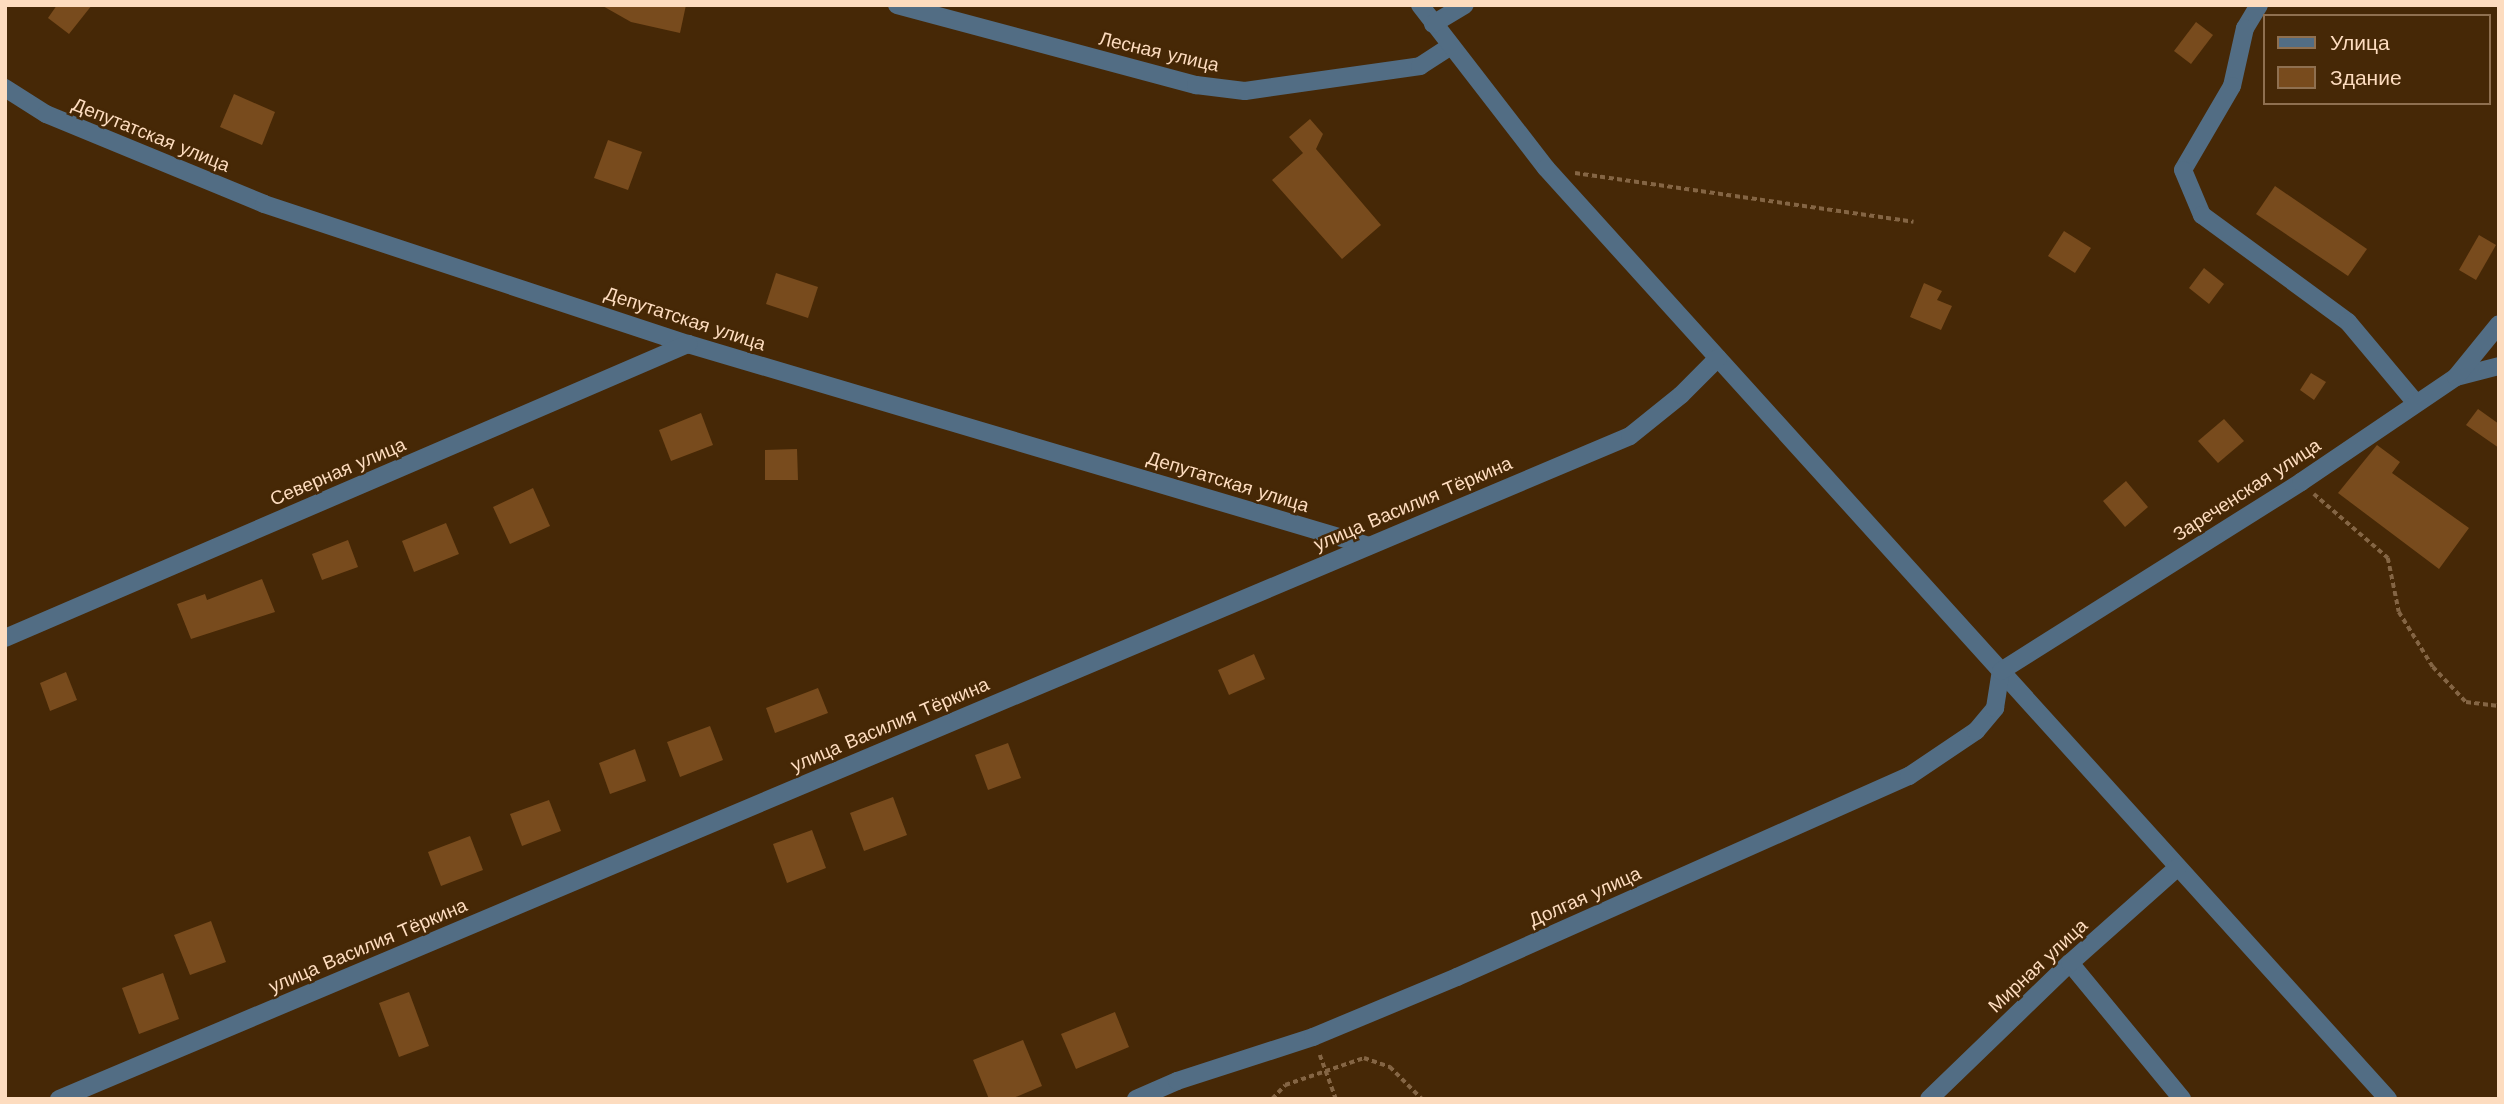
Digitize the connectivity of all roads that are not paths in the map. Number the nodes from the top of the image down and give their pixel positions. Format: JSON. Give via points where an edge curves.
{"nodes":[{"id":1,"x":897,"y":5,"type":"edge"},
{"id":2,"x":1420,"y":5,"type":"edge"},
{"id":3,"x":1465,"y":5,"type":"edge"},
{"id":4,"x":2259,"y":5,"type":"edge"},
{"id":5,"x":1433,"y":24,"type":"junction"},
{"id":6,"x":1451,"y":47,"type":"junction"},
{"id":7,"x":5,"y":88,"type":"edge"},
{"id":8,"x":2499,"y":324,"type":"edge"},
{"id":9,"x":688,"y":344,"type":"junction"},
{"id":10,"x":1718,"y":358,"type":"junction"},
{"id":11,"x":2499,"y":366,"type":"edge"},
{"id":12,"x":2456,"y":377,"type":"junction"},
{"id":13,"x":2416,"y":403,"type":"junction"},
{"id":14,"x":1368,"y":546,"type":"junction"},
{"id":15,"x":5,"y":638,"type":"edge"},
{"id":16,"x":2001,"y":671,"type":"junction"},
{"id":17,"x":2178,"y":867,"type":"junction"},
{"id":18,"x":2070,"y":963,"type":"junction"},
{"id":19,"x":59,"y":1099,"type":"edge"},
{"id":20,"x":1136,"y":1099,"type":"edge"},
{"id":21,"x":1929,"y":1099,"type":"edge"},
{"id":22,"x":2182,"y":1099,"type":"edge"},
{"id":23,"x":2388,"y":1099,"type":"edge"}],
"edges":[{"from":1,"to":6,"type":"street","name":"Лесная улица","via":[[1196,85],[1245,91],[1420,66]]},
{"from":2,"to":5,"type":"street"},
{"from":3,"to":5,"type":"street"},
{"from":4,"to":13,"type":"street","via":[[2245,28],[2232,86],[2183,170],[2202,215],[2348,322]]},
{"from":5,"to":6,"type":"street"},
{"from":6,"to":10,"type":"street","via":[[1546,168]]},
{"from":7,"to":9,"type":"street","name":"Депутатская улица","via":[[46,114],[264,204]]},
{"from":8,"to":12,"type":"street","name":"Зареченская улица"},
{"from":9,"to":14,"type":"street","name":"Депутатская улица"},
{"from":9,"to":15,"type":"street","name":"Северная улица"},
{"from":10,"to":14,"type":"street","name":"улица Василия Тёркина","via":[[1630,436]]},
{"from":10,"to":16,"type":"street"},
{"from":11,"to":12,"type":"street"},
{"from":12,"to":13,"type":"street","name":"Зареченская улица"},
{"from":13,"to":16,"type":"street","name":"Зареченская улица","via":[[2301,482]]},
{"from":14,"to":19,"type":"street","name":"улица Василия Тёркина"},
{"from":16,"to":17,"type":"street"},
{"from":16,"to":20,"type":"street","name":"Долгая улица","via":[[1995,708],[1976,731],[1909,776],[1313,1037]]},
{"from":17,"to":18,"type":"street","name":"Мирная улица"},
{"from":17,"to":23,"type":"street"},
{"from":18,"to":21,"type":"street","name":"Мирная улица"},
{"from":18,"to":22,"type":"street"}]}
